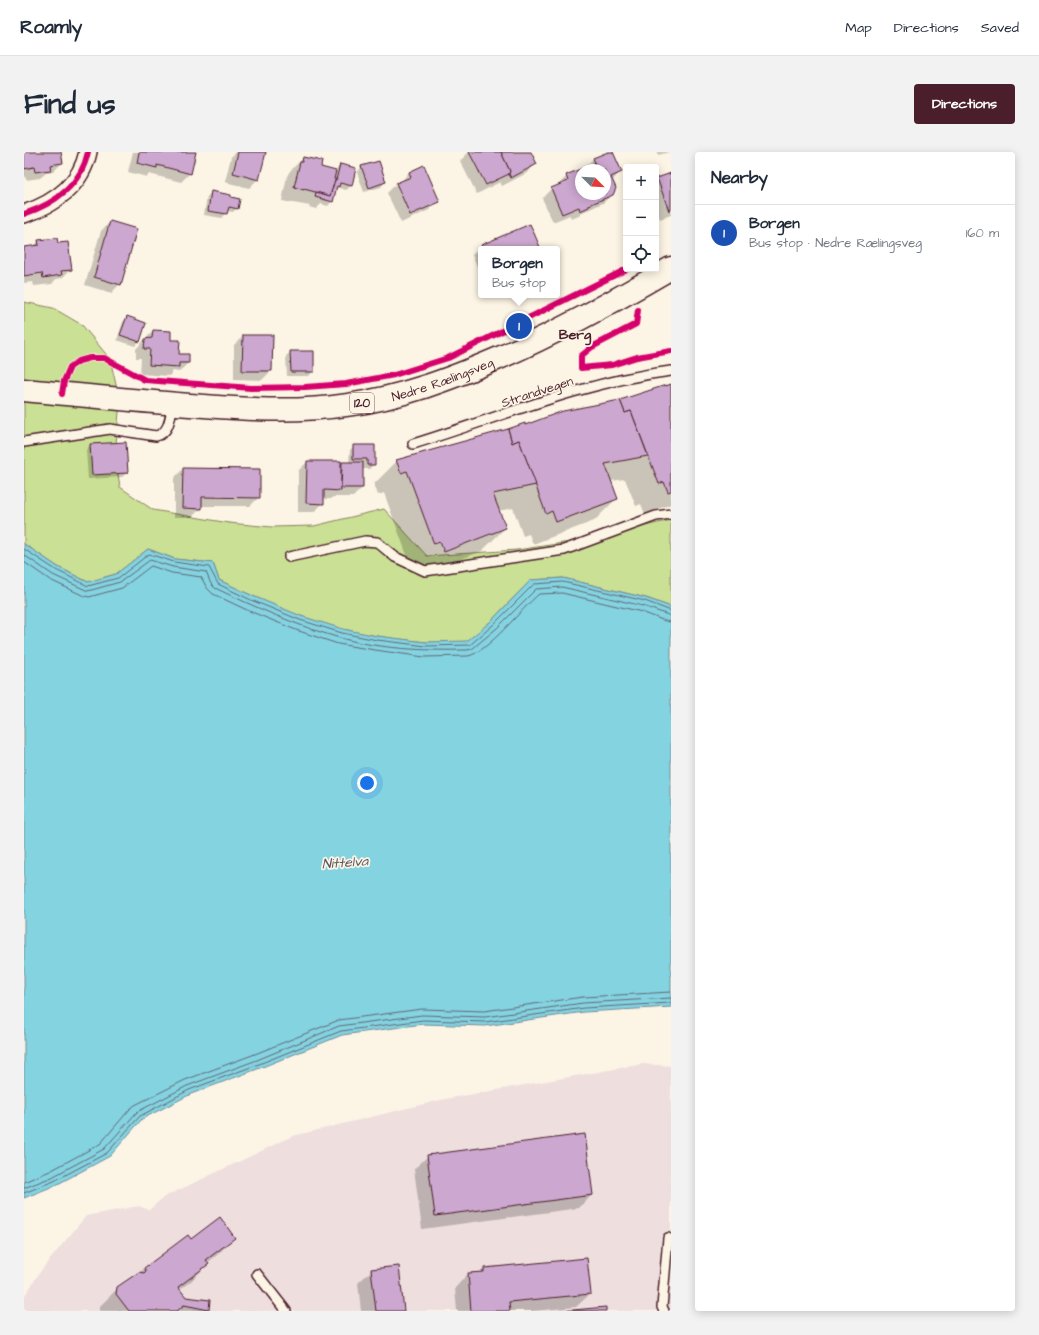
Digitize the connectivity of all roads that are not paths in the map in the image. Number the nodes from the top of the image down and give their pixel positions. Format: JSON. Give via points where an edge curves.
{"nodes":[{"id":1,"x":88,"y":152,"type":"edge"},
{"id":2,"x":24,"y":214,"type":"edge"},
{"id":3,"x":671,"y":268,"type":"edge"},
{"id":4,"x":671,"y":371,"type":"edge"},
{"id":5,"x":24,"y":390,"type":"edge"},
{"id":6,"x":173,"y":404,"type":"junction"},
{"id":7,"x":24,"y":442,"type":"edge"},
{"id":8,"x":413,"y":444,"type":"dead end"},
{"id":9,"x":671,"y":514,"type":"edge"},
{"id":10,"x":289,"y":557,"type":"dead end"},
{"id":11,"x":668,"y":1238,"type":"dead end"},
{"id":12,"x":257,"y":1274,"type":"dead end"},
{"id":13,"x":286,"y":1311,"type":"edge"},
{"id":14,"x":664,"y":1311,"type":"edge"}],
"edges":[{"from":1,"to":2,"type":"street","via":[[78,178],[61,196]]},
{"from":3,"to":6,"type":"main road","name":"Nedre Rælingsveg","number":"120","via":[[595,311],[517,350],[456,376],[400,394],[346,406],[287,410]]},
{"from":4,"to":8,"type":"lane","name":"Strandvegen","via":[[592,387]]},
{"from":5,"to":6,"type":"main road","name":"Nedre Rælingsveg","number":"120"},
{"from":6,"to":7,"type":"lane","via":[[168,427],[160,435],[110,429]]},
{"from":9,"to":10,"type":"lane","via":[[656,516],[564,550],[425,571],[395,557],[377,542],[365,541]]},
{"from":11,"to":14,"type":"lane","via":[[662,1307]]},
{"from":12,"to":13,"type":"lane"}]}
